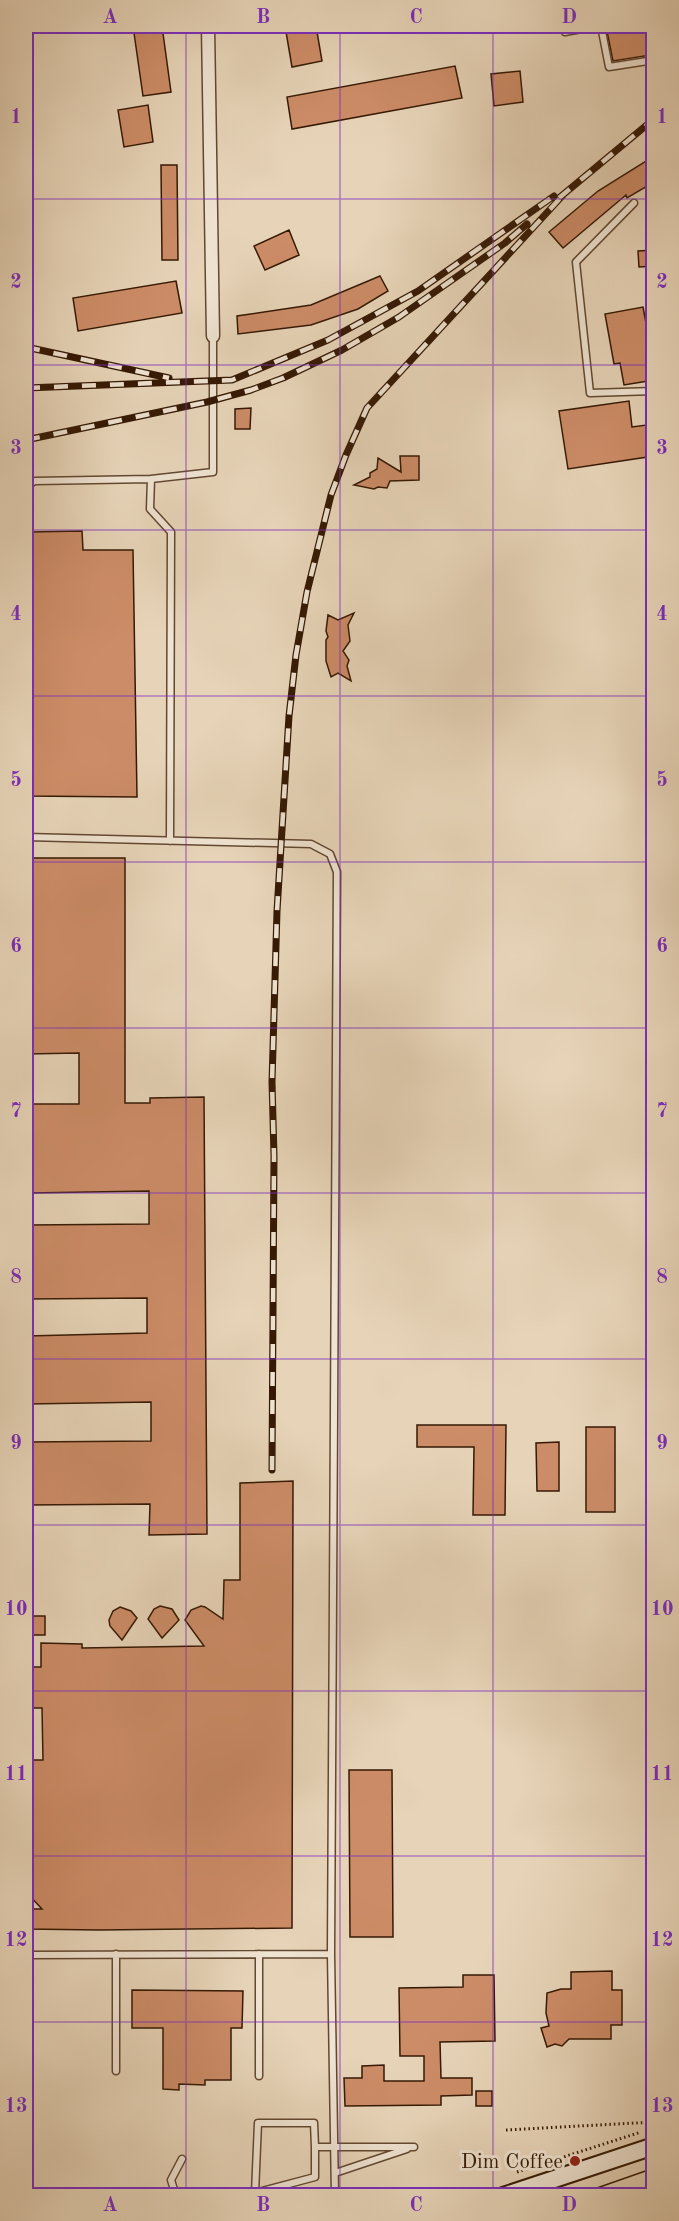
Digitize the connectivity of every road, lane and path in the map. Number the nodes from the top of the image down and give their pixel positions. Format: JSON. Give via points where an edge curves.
{"nodes":[{"id":1,"x":208,"y":26,"type":"edge"},
{"id":2,"x":564,"y":26,"type":"edge"},
{"id":3,"x":600,"y":26,"type":"edge"},
{"id":4,"x":654,"y":60,"type":"edge"},
{"id":5,"x":634,"y":203,"type":"dead end"},
{"id":6,"x":213,"y":336,"type":"joint"},
{"id":7,"x":654,"y":391,"type":"edge"},
{"id":8,"x":151,"y":479,"type":"junction"},
{"id":9,"x":26,"y":486,"type":"edge"},
{"id":10,"x":26,"y":837,"type":"edge"},
{"id":11,"x":170,"y":841,"type":"junction"},
{"id":12,"x":116,"y":1954,"type":"junction"},
{"id":13,"x":260,"y":1954,"type":"junction"},
{"id":14,"x":331,"y":1954,"type":"junction"},
{"id":15,"x":26,"y":1955,"type":"edge"},
{"id":16,"x":116,"y":2071,"type":"dead end"},
{"id":17,"x":259,"y":2076,"type":"dead end"},
{"id":18,"x":654,"y":2122,"type":"edge"},
{"id":19,"x":506,"y":2130,"type":"dead end"},
{"id":20,"x":642,"y":2131,"type":"dead end"},
{"id":21,"x":654,"y":2146,"type":"edge"},
{"id":22,"x":315,"y":2147,"type":"junction"},
{"id":23,"x":335,"y":2147,"type":"junction"},
{"id":24,"x":182,"y":2159,"type":"dead end"},
{"id":25,"x":517,"y":2172,"type":"dead end"},
{"id":26,"x":335,"y":2173,"type":"junction"},
{"id":27,"x":525,"y":2192,"type":"edge"},
{"id":28,"x":176,"y":2196,"type":"edge"},
{"id":29,"x":335,"y":2196,"type":"edge"},
{"id":30,"x":503,"y":2196,"type":"edge"}],
"edges":[{"from":1,"to":6,"type":"street"},
{"from":2,"to":3,"type":"lane","via":[[565,32]]},
{"from":3,"to":4,"type":"lane","via":[[609,67]]},
{"from":5,"to":7,"type":"lane","via":[[576,262],[590,393]]},
{"from":6,"to":8,"type":"lane","via":[[213,472]]},
{"from":8,"to":9,"type":"lane","via":[[35,481]]},
{"from":8,"to":11,"type":"lane","via":[[150,509],[171,532]]},
{"from":10,"to":11,"type":"lane"},
{"from":11,"to":14,"type":"lane","via":[[311,844],[330,854],[337,872]]},
{"from":12,"to":13,"type":"lane"},
{"from":12,"to":15,"type":"lane"},
{"from":12,"to":16,"type":"lane"},
{"from":13,"to":14,"type":"lane"},
{"from":13,"to":17,"type":"lane"},
{"from":14,"to":23,"type":"lane"},
{"from":18,"to":19,"type":"path"},
{"from":20,"to":25,"type":"path"},
{"from":21,"to":27,"type":"street"},
{"from":22,"to":22,"type":"lane","via":[[314,2123],[258,2122],[255,2193],[315,2177]]},
{"from":22,"to":23,"type":"lane"},
{"from":23,"to":26,"type":"lane"},
{"from":23,"to":26,"type":"lane","via":[[414,2147]]},
{"from":24,"to":28,"type":"lane","via":[[171,2180]]},
{"from":26,"to":29,"type":"lane"},
{"from":27,"to":30,"type":"street"}]}
